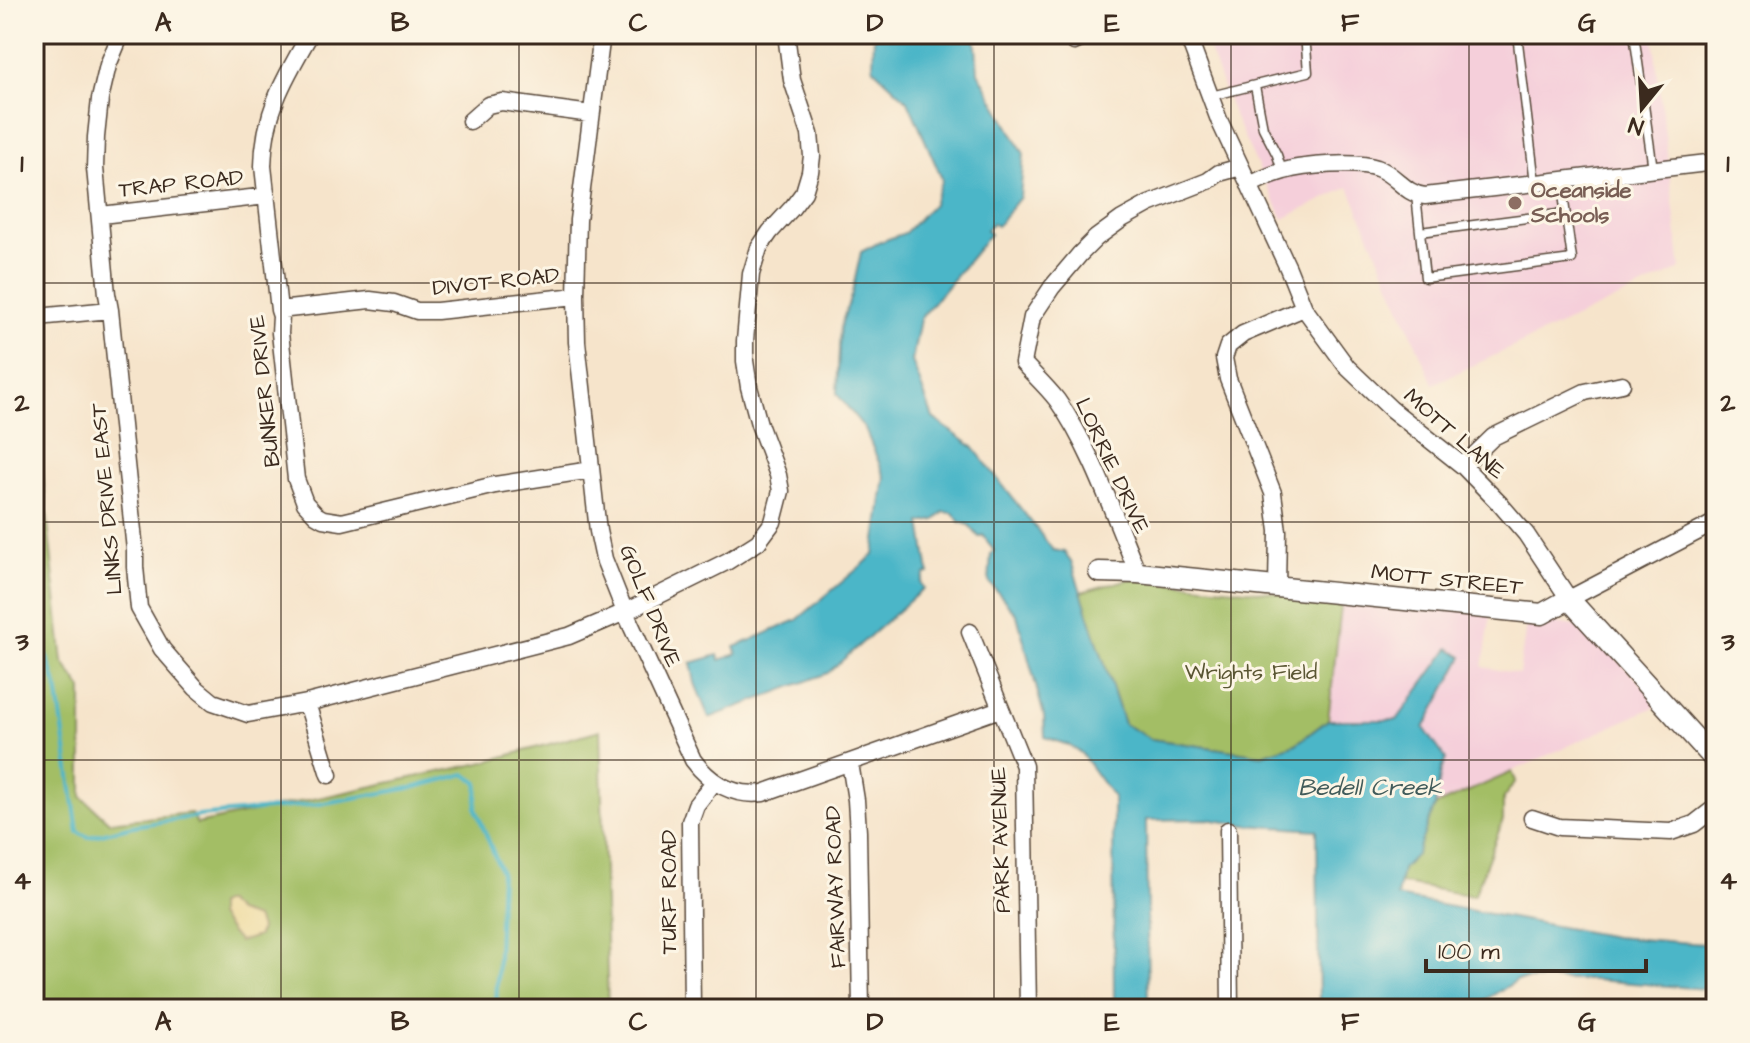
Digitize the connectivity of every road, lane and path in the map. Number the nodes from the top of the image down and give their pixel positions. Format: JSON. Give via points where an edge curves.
{"nodes":[{"id":1,"x":121,"y":34,"type":"edge"},
{"id":2,"x":310,"y":34,"type":"edge"},
{"id":3,"x":602,"y":34,"type":"edge"},
{"id":4,"x":786,"y":34,"type":"edge"},
{"id":5,"x":1092,"y":34,"type":"edge"},
{"id":6,"x":1187,"y":34,"type":"edge"},
{"id":7,"x":1305,"y":34,"type":"edge"},
{"id":8,"x":1517,"y":34,"type":"edge"},
{"id":9,"x":1634,"y":34,"type":"edge"},
{"id":10,"x":1074,"y":42,"type":"dead end"},
{"id":11,"x":1255,"y":86,"type":"junction"},
{"id":12,"x":1211,"y":96,"type":"junction"},
{"id":13,"x":591,"y":114,"type":"junction"},
{"id":14,"x":470,"y":121,"type":"dead end"},
{"id":15,"x":1716,"y":162,"type":"edge"},
{"id":16,"x":1241,"y":167,"type":"junction"},
{"id":17,"x":1653,"y":169,"type":"junction"},
{"id":18,"x":1282,"y":171,"type":"junction"},
{"id":19,"x":1561,"y":180,"type":"junction"},
{"id":20,"x":1535,"y":183,"type":"junction"},
{"id":21,"x":1249,"y":185,"type":"junction"},
{"id":22,"x":1416,"y":195,"type":"junction"},
{"id":23,"x":267,"y":196,"type":"junction"},
{"id":24,"x":1565,"y":213,"type":"junction"},
{"id":25,"x":101,"y":215,"type":"junction"},
{"id":26,"x":1420,"y":232,"type":"junction"},
{"id":27,"x":576,"y":296,"type":"junction"},
{"id":28,"x":1304,"y":308,"type":"junction"},
{"id":29,"x":110,"y":310,"type":"junction"},
{"id":30,"x":279,"y":310,"type":"junction"},
{"id":31,"x":38,"y":317,"type":"dead end"},
{"id":32,"x":1622,"y":384,"type":"dead end"},
{"id":33,"x":1463,"y":466,"type":"junction"},
{"id":34,"x":591,"y":470,"type":"junction"},
{"id":35,"x":1716,"y":522,"type":"edge"},
{"id":36,"x":1099,"y":572,"type":"dead end"},
{"id":37,"x":1138,"y":573,"type":"junction"},
{"id":38,"x":1277,"y":587,"type":"junction"},
{"id":39,"x":1569,"y":599,"type":"junction"},
{"id":40,"x":625,"y":612,"type":"junction"},
{"id":41,"x":970,"y":632,"type":"dead end"},
{"id":42,"x":307,"y":703,"type":"junction"},
{"id":43,"x":1000,"y":709,"type":"junction"},
{"id":44,"x":1716,"y":761,"type":"edge"},
{"id":45,"x":850,"y":763,"type":"junction"},
{"id":46,"x":329,"y":775,"type":"dead end"},
{"id":47,"x":714,"y":782,"type":"junction"},
{"id":48,"x":1716,"y":807,"type":"edge"},
{"id":49,"x":1532,"y":818,"type":"dead end"},
{"id":50,"x":1228,"y":830,"type":"dead end"},
{"id":51,"x":692,"y":1009,"type":"edge"},
{"id":52,"x":861,"y":1009,"type":"edge"},
{"id":53,"x":1028,"y":1009,"type":"edge"},
{"id":54,"x":1230,"y":1009,"type":"edge"}],
"edges":[{"from":1,"to":25,"type":"street","name":"LINKS DRIVE EAST","via":[[100,99],[95,168]]},
{"from":2,"to":23,"type":"street","name":"BUNKER DRIVE","via":[[273,102],[264,143]]},
{"from":3,"to":13,"type":"street","name":"GOLF DRIVE"},
{"from":4,"to":40,"type":"street","name":"LINKS DRIVE EAST","via":[[792,80],[810,134],[810,172],[804,192],[759,248],[751,274],[745,341],[749,387],[778,475],[780,501],[758,542]]},
{"from":5,"to":10,"type":"street"},
{"from":6,"to":12,"type":"street","name":"MOTT LANE"},
{"from":7,"to":11,"type":"lane","via":[[1308,72]]},
{"from":8,"to":20,"type":"lane"},
{"from":9,"to":17,"type":"lane"},
{"from":11,"to":12,"type":"lane"},
{"from":11,"to":18,"type":"lane","via":[[1263,128]]},
{"from":12,"to":16,"type":"street","name":"MOTT LANE"},
{"from":13,"to":14,"type":"street","via":[[495,103]]},
{"from":13,"to":27,"type":"street","name":"GOLF DRIVE","via":[[578,220]]},
{"from":15,"to":17,"type":"street"},
{"from":16,"to":21,"type":"street","name":"MOTT LANE"},
{"from":16,"to":37,"type":"street","name":"LORRIE DRIVE","via":[[1122,219],[1080,254],[1032,317],[1023,363],[1069,418]]},
{"from":17,"to":19,"type":"street"},
{"from":18,"to":21,"type":"street"},
{"from":18,"to":22,"type":"street","via":[[1365,165],[1389,174]]},
{"from":19,"to":20,"type":"street"},
{"from":19,"to":24,"type":"lane"},
{"from":20,"to":22,"type":"street"},
{"from":21,"to":28,"type":"street","name":"MOTT LANE"},
{"from":22,"to":26,"type":"lane"},
{"from":23,"to":25,"type":"street","name":"TRAP ROAD"},
{"from":23,"to":30,"type":"street","name":"BUNKER DRIVE"},
{"from":24,"to":26,"type":"lane"},
{"from":24,"to":26,"type":"lane","via":[[1572,259],[1425,278]]},
{"from":25,"to":29,"type":"street","name":"LINKS DRIVE EAST"},
{"from":27,"to":30,"type":"street","name":"DIVOT ROAD","via":[[437,311],[370,300]]},
{"from":27,"to":34,"type":"street","name":"GOLF DRIVE"},
{"from":28,"to":33,"type":"street","name":"MOTT LANE","via":[[1347,367]]},
{"from":28,"to":38,"type":"street","via":[[1243,334],[1228,346],[1224,358],[1273,493]]},
{"from":29,"to":31,"type":"street"},
{"from":29,"to":42,"type":"street","name":"LINKS DRIVE EAST","via":[[139,608],[162,649],[213,702],[248,714]]},
{"from":30,"to":34,"type":"street","name":"BUNKER DRIVE","via":[[296,479],[305,503],[323,519],[354,520],[495,485]]},
{"from":32,"to":33,"type":"street","via":[[1585,392],[1493,437]]},
{"from":33,"to":39,"type":"street","name":"MOTT LANE","via":[[1526,534]]},
{"from":34,"to":40,"type":"street","name":"GOLF DRIVE","via":[[604,559]]},
{"from":35,"to":39,"type":"street"},
{"from":36,"to":37,"type":"street","name":"MOTT STREET"},
{"from":37,"to":38,"type":"street","name":"MOTT STREET"},
{"from":38,"to":39,"type":"street","name":"MOTT STREET","via":[[1542,614]]},
{"from":39,"to":44,"type":"street"},
{"from":40,"to":42,"type":"street","name":"LINKS DRIVE EAST","via":[[569,636]]},
{"from":40,"to":47,"type":"street","name":"GOLF DRIVE","via":[[684,744]]},
{"from":41,"to":43,"type":"street","name":"PARK AVENUE"},
{"from":42,"to":46,"type":"street"},
{"from":43,"to":45,"type":"street"},
{"from":43,"to":53,"type":"street","name":"PARK AVENUE","via":[[1024,766]]},
{"from":45,"to":47,"type":"street","via":[[756,794]]},
{"from":45,"to":52,"type":"street","name":"FAIRWAY ROAD","via":[[858,832]]},
{"from":47,"to":51,"type":"street","name":"TURF ROAD","via":[[690,822]]},
{"from":48,"to":49,"type":"street","via":[[1694,824],[1671,832],[1559,827]]},
{"from":50,"to":54,"type":"street"}]}
